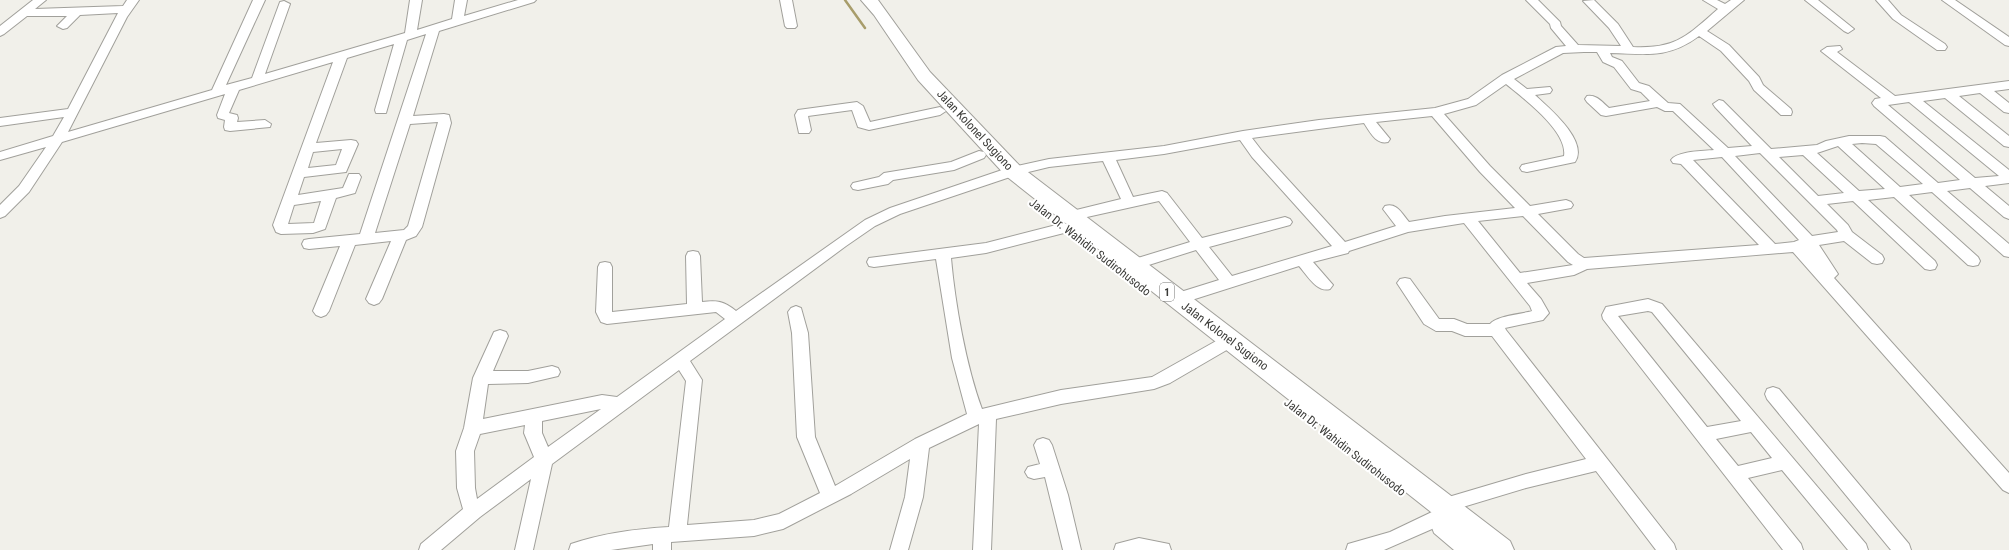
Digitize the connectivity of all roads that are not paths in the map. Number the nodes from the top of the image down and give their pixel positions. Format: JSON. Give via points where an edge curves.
{"nodes":[{"id":1,"x":40,"y":0,"type":"edge"},
{"id":2,"x":259,"y":0,"type":"edge"},
{"id":3,"x":416,"y":0,"type":"edge"},
{"id":4,"x":462,"y":0,"type":"edge"},
{"id":5,"x":530,"y":0,"type":"edge"},
{"id":6,"x":786,"y":0,"type":"edge"},
{"id":7,"x":853,"y":0,"type":"edge"},
{"id":8,"x":869,"y":0,"type":"edge"},
{"id":9,"x":1532,"y":0,"type":"edge"},
{"id":10,"x":1710,"y":0,"type":"edge"},
{"id":11,"x":1738,"y":0,"type":"edge"},
{"id":12,"x":1811,"y":0,"type":"edge"},
{"id":13,"x":1882,"y":0,"type":"edge"},
{"id":14,"x":1948,"y":0,"type":"edge"},
{"id":15,"x":1589,"y":1,"type":"dead end"},
{"id":16,"x":129,"y":4,"type":"edge"},
{"id":17,"x":284,"y":4,"type":"dead end"},
{"id":18,"x":1725,"y":9,"type":"junction"},
{"id":19,"x":27,"y":12,"type":"junction"},
{"id":20,"x":77,"y":12,"type":"junction"},
{"id":21,"x":457,"y":22,"type":"junction"},
{"id":22,"x":63,"y":26,"type":"dead end"},
{"id":23,"x":791,"y":26,"type":"dead end"},
{"id":24,"x":433,"y":30,"type":"junction"},
{"id":25,"x":1848,"y":30,"type":"dead end"},
{"id":26,"x":1699,"y":31,"type":"junction"},
{"id":27,"x":0,"y":32,"type":"edge"},
{"id":28,"x":406,"y":37,"type":"junction"},
{"id":29,"x":2009,"y":42,"type":"edge"},
{"id":30,"x":1941,"y":47,"type":"dead end"},
{"id":31,"x":1574,"y":48,"type":"junction"},
{"id":32,"x":1601,"y":48,"type":"junction"},
{"id":33,"x":1836,"y":49,"type":"dead end"},
{"id":34,"x":1630,"y":50,"type":"junction"},
{"id":35,"x":342,"y":55,"type":"junction"},
{"id":36,"x":1506,"y":78,"type":"junction"},
{"id":37,"x":257,"y":80,"type":"junction"},
{"id":38,"x":2009,"y":85,"type":"edge"},
{"id":39,"x":234,"y":87,"type":"junction"},
{"id":40,"x":1983,"y":89,"type":"junction"},
{"id":41,"x":1546,"y":90,"type":"dead end"},
{"id":42,"x":217,"y":92,"type":"junction"},
{"id":43,"x":1524,"y":93,"type":"junction"},
{"id":44,"x":1948,"y":94,"type":"junction"},
{"id":45,"x":1912,"y":98,"type":"junction"},
{"id":46,"x":1591,"y":99,"type":"dead end"},
{"id":47,"x":1892,"y":100,"type":"junction"},
{"id":48,"x":1659,"y":103,"type":"junction"},
{"id":49,"x":1719,"y":104,"type":"dead end"},
{"id":50,"x":381,"y":110,"type":"dead end"},
{"id":51,"x":2009,"y":110,"type":"edge"},
{"id":52,"x":940,"y":111,"type":"junction"},
{"id":53,"x":73,"y":112,"type":"junction"},
{"id":54,"x":1435,"y":112,"type":"junction"},
{"id":55,"x":1786,"y":112,"type":"dead end"},
{"id":56,"x":1367,"y":119,"type":"junction"},
{"id":57,"x":405,"y":121,"type":"junction"},
{"id":58,"x":0,"y":122,"type":"edge"},
{"id":59,"x":265,"y":124,"type":"dead end"},
{"id":60,"x":804,"y":130,"type":"dead end"},
{"id":61,"x":1243,"y":135,"type":"junction"},
{"id":62,"x":1382,"y":139,"type":"dead end"},
{"id":63,"x":57,"y":140,"type":"junction"},
{"id":64,"x":1841,"y":141,"type":"junction"},
{"id":65,"x":2009,"y":143,"type":"edge"},
{"id":66,"x":308,"y":148,"type":"junction"},
{"id":67,"x":1806,"y":150,"type":"junction"},
{"id":68,"x":1766,"y":151,"type":"junction"},
{"id":69,"x":1725,"y":153,"type":"junction"},
{"id":70,"x":979,"y":155,"type":"junction"},
{"id":71,"x":0,"y":156,"type":"edge"},
{"id":72,"x":1108,"y":157,"type":"junction"},
{"id":73,"x":1527,"y":168,"type":"dead end"},
{"id":74,"x":1005,"y":173,"type":"junction"},
{"id":75,"x":299,"y":174,"type":"junction"},
{"id":76,"x":354,"y":177,"type":"dead end"},
{"id":77,"x":2009,"y":178,"type":"edge"},
{"id":78,"x":1973,"y":183,"type":"junction"},
{"id":79,"x":858,"y":186,"type":"dead end"},
{"id":80,"x":1935,"y":187,"type":"junction"},
{"id":81,"x":1896,"y":192,"type":"junction"},
{"id":82,"x":330,"y":195,"type":"junction"},
{"id":83,"x":1856,"y":197,"type":"junction"},
{"id":84,"x":289,"y":201,"type":"junction"},
{"id":85,"x":1815,"y":201,"type":"junction"},
{"id":86,"x":1129,"y":202,"type":"junction"},
{"id":87,"x":1566,"y":205,"type":"dead end"},
{"id":88,"x":1390,"y":209,"type":"dead end"},
{"id":89,"x":1529,"y":212,"type":"junction"},
{"id":90,"x":0,"y":213,"type":"edge"},
{"id":91,"x":2009,"y":214,"type":"edge"},
{"id":92,"x":1469,"y":219,"type":"junction"},
{"id":93,"x":1067,"y":222,"type":"junction"},
{"id":94,"x":1285,"y":222,"type":"dead end"},
{"id":95,"x":1406,"y":228,"type":"junction"},
{"id":96,"x":1846,"y":234,"type":"junction"},
{"id":97,"x":400,"y":236,"type":"junction"},
{"id":98,"x":366,"y":238,"type":"junction"},
{"id":99,"x":350,"y":240,"type":"junction"},
{"id":100,"x":309,"y":244,"type":"dead end"},
{"id":101,"x":1200,"y":244,"type":"junction"},
{"id":102,"x":1803,"y":244,"type":"junction"},
{"id":103,"x":1343,"y":249,"type":"junction"},
{"id":104,"x":1772,"y":249,"type":"junction"},
{"id":105,"x":2009,"y":252,"type":"edge"},
{"id":106,"x":942,"y":254,"type":"junction"},
{"id":107,"x":693,"y":256,"type":"dead end"},
{"id":108,"x":1877,"y":259,"type":"dead end"},
{"id":109,"x":1304,"y":261,"type":"junction"},
{"id":110,"x":1973,"y":261,"type":"dead end"},
{"id":111,"x":874,"y":262,"type":"dead end"},
{"id":112,"x":1583,"y":263,"type":"junction"},
{"id":113,"x":1930,"y":265,"type":"dead end"},
{"id":114,"x":1132,"y":266,"type":"junction"},
{"id":115,"x":605,"y":267,"type":"dead end"},
{"id":116,"x":1516,"y":279,"type":"junction"},
{"id":117,"x":1229,"y":283,"type":"junction"},
{"id":118,"x":1405,"y":283,"type":"dead end"},
{"id":119,"x":1325,"y":285,"type":"dead end"},
{"id":120,"x":374,"y":299,"type":"dead end"},
{"id":121,"x":1176,"y":299,"type":"junction"},
{"id":122,"x":695,"y":309,"type":"junction"},
{"id":123,"x":321,"y":311,"type":"dead end"},
{"id":124,"x":796,"y":312,"type":"dead end"},
{"id":125,"x":734,"y":318,"type":"junction"},
{"id":126,"x":1497,"y":330,"type":"junction"},
{"id":127,"x":500,"y":336,"type":"dead end"},
{"id":128,"x":1225,"y":344,"type":"junction"},
{"id":129,"x":681,"y":360,"type":"junction"},
{"id":130,"x":552,"y":372,"type":"dead end"},
{"id":131,"x":482,"y":378,"type":"junction"},
{"id":132,"x":1773,"y":394,"type":"dead end"},
{"id":133,"x":615,"y":404,"type":"junction"},
{"id":134,"x":982,"y":415,"type":"junction"},
{"id":135,"x":534,"y":416,"type":"junction"},
{"id":136,"x":1754,"y":425,"type":"junction"},
{"id":137,"x":473,"y":428,"type":"junction"},
{"id":138,"x":1703,"y":435,"type":"junction"},
{"id":139,"x":921,"y":444,"type":"junction"},
{"id":140,"x":1044,"y":445,"type":"dead end"},
{"id":141,"x":542,"y":455,"type":"junction"},
{"id":142,"x":1784,"y":462,"type":"junction"},
{"id":143,"x":1600,"y":463,"type":"junction"},
{"id":144,"x":1734,"y":474,"type":"junction"},
{"id":145,"x":2009,"y":485,"type":"edge"},
{"id":146,"x":830,"y":496,"type":"junction"},
{"id":147,"x":472,"y":507,"type":"junction"},
{"id":148,"x":1438,"y":512,"type":"junction"},
{"id":149,"x":667,"y":540,"type":"edge"},
{"id":150,"x":428,"y":550,"type":"edge"},
{"id":151,"x":524,"y":550,"type":"edge"},
{"id":152,"x":578,"y":550,"type":"edge"},
{"id":153,"x":899,"y":550,"type":"edge"},
{"id":154,"x":982,"y":550,"type":"edge"},
{"id":155,"x":1072,"y":550,"type":"edge"},
{"id":156,"x":1123,"y":550,"type":"edge"},
{"id":157,"x":1162,"y":550,"type":"edge"},
{"id":158,"x":1355,"y":550,"type":"edge"},
{"id":159,"x":1474,"y":550,"type":"edge"},
{"id":160,"x":1500,"y":550,"type":"edge"},
{"id":161,"x":1667,"y":550,"type":"edge"},
{"id":162,"x":1794,"y":550,"type":"edge"},
{"id":163,"x":1859,"y":550,"type":"edge"},
{"id":164,"x":1902,"y":550,"type":"edge"}],
"edges":[{"from":1,"to":19,"type":"street"},
{"from":2,"to":42,"type":"street"},
{"from":3,"to":28,"type":"street"},
{"from":4,"to":21,"type":"street"},
{"from":5,"to":21,"type":"street"},
{"from":6,"to":23,"type":"street"},
{"from":7,"to":52,"type":"highway","number":"1"},
{"from":8,"to":74,"type":"highway","name":"Jalan Kolonel Sugiono","number":"1","via":[[924,76]]},
{"from":9,"to":31,"type":"street","via":[[1556,24]]},
{"from":10,"to":18,"type":"street"},
{"from":11,"to":18,"type":"street"},
{"from":12,"to":25,"type":"street"},
{"from":13,"to":30,"type":"street","via":[[1897,17]]},
{"from":14,"to":29,"type":"street"},
{"from":15,"to":34,"type":"street","via":[[1614,26]]},
{"from":16,"to":20,"type":"street"},
{"from":16,"to":53,"type":"street"},
{"from":17,"to":37,"type":"street"},
{"from":18,"to":26,"type":"street"},
{"from":19,"to":20,"type":"street"},
{"from":19,"to":27,"type":"street"},
{"from":20,"to":22,"type":"street"},
{"from":21,"to":24,"type":"street"},
{"from":24,"to":28,"type":"street"},
{"from":24,"to":57,"type":"street"},
{"from":26,"to":34,"type":"street","via":[[1671,48],[1651,51]]},
{"from":26,"to":55,"type":"street","via":[[1725,48],[1758,87]]},
{"from":28,"to":35,"type":"street"},
{"from":28,"to":50,"type":"street"},
{"from":31,"to":32,"type":"street"},
{"from":31,"to":36,"type":"street","via":[[1560,50],[1544,57]]},
{"from":32,"to":34,"type":"street"},
{"from":32,"to":48,"type":"street","via":[[1607,59],[1618,64],[1635,86],[1646,88]]},
{"from":33,"to":47,"type":"street","via":[[1827,51]]},
{"from":35,"to":37,"type":"street"},
{"from":35,"to":66,"type":"street"},
{"from":36,"to":43,"type":"street"},
{"from":36,"to":54,"type":"street","via":[[1472,102]]},
{"from":37,"to":39,"type":"street"},
{"from":38,"to":40,"type":"street"},
{"from":39,"to":42,"type":"street"},
{"from":39,"to":59,"type":"street","via":[[223,113],[232,118],[230,127]]},
{"from":40,"to":44,"type":"street"},
{"from":40,"to":51,"type":"street"},
{"from":41,"to":43,"type":"street"},
{"from":42,"to":63,"type":"street"},
{"from":43,"to":73,"type":"street","via":[[1563,131],[1572,151],[1570,160]]},
{"from":44,"to":45,"type":"street"},
{"from":44,"to":65,"type":"street"},
{"from":45,"to":47,"type":"street"},
{"from":45,"to":77,"type":"street"},
{"from":46,"to":48,"type":"street","via":[[1606,112]]},
{"from":47,"to":78,"type":"street","via":[[1878,103]]},
{"from":48,"to":69,"type":"street","via":[[1676,108]]},
{"from":49,"to":68,"type":"street"},
{"from":52,"to":60,"type":"street","via":[[869,126],[863,124],[857,106],[809,112],[801,116]]},
{"from":52,"to":70,"type":"highway","number":"1"},
{"from":53,"to":58,"type":"street"},
{"from":53,"to":63,"type":"street"},
{"from":54,"to":56,"type":"street"},
{"from":54,"to":89,"type":"street","via":[[1485,169]]},
{"from":56,"to":61,"type":"street"},
{"from":56,"to":62,"type":"street"},
{"from":57,"to":97,"type":"street","via":[[444,118],[445,122],[415,227],[411,233]]},
{"from":57,"to":98,"type":"street"},
{"from":61,"to":72,"type":"street","via":[[1164,150]]},
{"from":61,"to":103,"type":"street","via":[[1257,154]]},
{"from":63,"to":71,"type":"street"},
{"from":63,"to":90,"type":"street","via":[[24,189]]},
{"from":64,"to":67,"type":"street","via":[[1822,148]]},
{"from":64,"to":80,"type":"street","via":[[1880,140]]},
{"from":64,"to":81,"type":"street"},
{"from":66,"to":75,"type":"street"},
{"from":66,"to":75,"type":"street","via":[[351,144],[341,169]]},
{"from":67,"to":68,"type":"street"},
{"from":67,"to":83,"type":"street"},
{"from":68,"to":69,"type":"street"},
{"from":68,"to":85,"type":"street"},
{"from":69,"to":102,"type":"street"},
{"from":69,"to":104,"type":"street","via":[[1680,159]]},
{"from":70,"to":74,"type":"highway","number":"1"},
{"from":70,"to":79,"type":"street","via":[[954,166],[889,176],[883,181]]},
{"from":72,"to":74,"type":"street","via":[[1048,164]]},
{"from":72,"to":86,"type":"street"},
{"from":74,"to":93,"type":"highway","name":"Jalan Kolonel Sugiono","number":"1"},
{"from":74,"to":125,"type":"street","via":[[870,223]]},
{"from":75,"to":84,"type":"street"},
{"from":76,"to":82,"type":"street","via":[[349,191]]},
{"from":77,"to":78,"type":"street"},
{"from":78,"to":80,"type":"street"},
{"from":78,"to":91,"type":"street"},
{"from":80,"to":81,"type":"street"},
{"from":80,"to":105,"type":"street"},
{"from":81,"to":83,"type":"street"},
{"from":81,"to":110,"type":"street"},
{"from":82,"to":84,"type":"street"},
{"from":82,"to":84,"type":"street","via":[[322,224],[313,228],[281,229],[280,225]]},
{"from":83,"to":85,"type":"street"},
{"from":83,"to":113,"type":"street"},
{"from":85,"to":96,"type":"street"},
{"from":86,"to":93,"type":"street"},
{"from":86,"to":101,"type":"street","via":[[1162,196]]},
{"from":87,"to":89,"type":"street"},
{"from":88,"to":95,"type":"street"},
{"from":89,"to":92,"type":"street"},
{"from":89,"to":112,"type":"street","via":[[1573,258]]},
{"from":92,"to":95,"type":"street"},
{"from":92,"to":116,"type":"street"},
{"from":93,"to":106,"type":"street","via":[[986,248]]},
{"from":93,"to":114,"type":"highway","name":"Jalan Kolonel Sugiono","number":"1"},
{"from":93,"to":128,"type":"highway","name":"Jalan Dr. Wahidin Sudirohusodo","number":"1"},
{"from":94,"to":101,"type":"street"},
{"from":95,"to":103,"type":"street"},
{"from":96,"to":102,"type":"street"},
{"from":96,"to":108,"type":"street"},
{"from":97,"to":98,"type":"street"},
{"from":97,"to":120,"type":"street"},
{"from":98,"to":99,"type":"street"},
{"from":99,"to":100,"type":"street"},
{"from":99,"to":123,"type":"street"},
{"from":101,"to":114,"type":"street"},
{"from":101,"to":117,"type":"street"},
{"from":102,"to":104,"type":"street"},
{"from":102,"to":145,"type":"street","via":[[1828,283]]},
{"from":103,"to":109,"type":"street"},
{"from":104,"to":112,"type":"street"},
{"from":106,"to":111,"type":"street"},
{"from":106,"to":134,"type":"street","via":[[948,301],[962,371],[969,398]]},
{"from":107,"to":122,"type":"street"},
{"from":109,"to":117,"type":"street"},
{"from":109,"to":119,"type":"street"},
{"from":112,"to":116,"type":"street","via":[[1574,270]]},
{"from":114,"to":121,"type":"highway","name":"Jalan Kolonel Sugiono","number":"1"},
{"from":115,"to":122,"type":"street","via":[[604,312],[607,318]]},
{"from":116,"to":126,"type":"street","via":[[1541,313],[1538,316],[1499,324]]},
{"from":117,"to":121,"type":"street"},
{"from":118,"to":126,"type":"street","via":[[1436,325],[1454,325],[1465,330]]},
{"from":121,"to":128,"type":"highway","name":"Jalan Kolonel Sugiono","number":"1"},
{"from":122,"to":125,"type":"street","via":[[721,307]]},
{"from":124,"to":146,"type":"street","via":[[800,333],[806,437]]},
{"from":125,"to":129,"type":"street"},
{"from":126,"to":143,"type":"street","via":[[1502,340]]},
{"from":127,"to":131,"type":"street"},
{"from":128,"to":134,"type":"street","via":[[1154,383],[1061,397]]},
{"from":128,"to":148,"type":"highway","name":"Jalan Kolonel Sugiono","number":"1"},
{"from":129,"to":133,"type":"street"},
{"from":129,"to":149,"type":"street","via":[[694,380]]},
{"from":130,"to":131,"type":"street","via":[[528,377]]},
{"from":131,"to":137,"type":"street"},
{"from":132,"to":164,"type":"street"},
{"from":133,"to":135,"type":"street","via":[[602,402]]},
{"from":133,"to":141,"type":"street"},
{"from":134,"to":139,"type":"street"},
{"from":134,"to":154,"type":"street"},
{"from":135,"to":137,"type":"street"},
{"from":135,"to":141,"type":"street","via":[[533,433]]},
{"from":136,"to":138,"type":"street"},
{"from":136,"to":138,"type":"street","via":[[1657,308],[1648,304],[1611,311],[1612,319]]},
{"from":136,"to":142,"type":"street"},
{"from":137,"to":147,"type":"street","via":[[465,454],[466,488]]},
{"from":138,"to":144,"type":"street"},
{"from":139,"to":146,"type":"street"},
{"from":139,"to":153,"type":"street","via":[[914,497]]},
{"from":140,"to":155,"type":"street","via":[[1043,470]]},
{"from":141,"to":147,"type":"street"},
{"from":141,"to":151,"type":"street"},
{"from":142,"to":144,"type":"street"},
{"from":142,"to":163,"type":"street"},
{"from":143,"to":148,"type":"street","via":[[1526,481]]},
{"from":143,"to":161,"type":"street"},
{"from":144,"to":162,"type":"street"},
{"from":146,"to":149,"type":"street","via":[[783,521],[754,528]]},
{"from":147,"to":150,"type":"street"},
{"from":148,"to":158,"type":"street","via":[[1411,533]]},
{"from":148,"to":159,"type":"highway","number":"1"},
{"from":148,"to":160,"type":"highway","name":"Jalan Kolonel Sugiono","number":"1"},
{"from":149,"to":152,"type":"street","via":[[618,540]]},
{"from":156,"to":157,"type":"street","via":[[1139,546]]}]}
